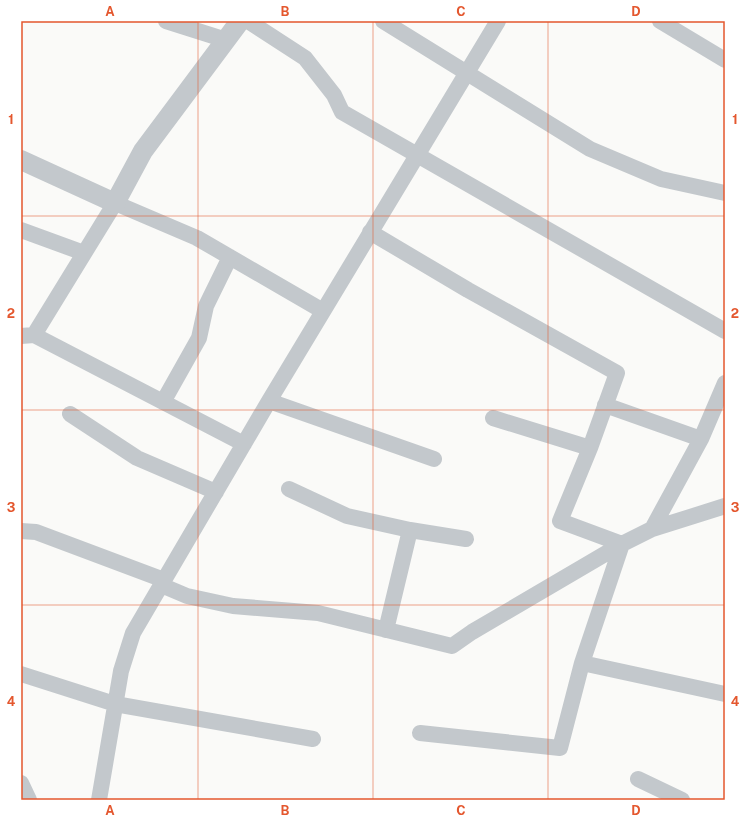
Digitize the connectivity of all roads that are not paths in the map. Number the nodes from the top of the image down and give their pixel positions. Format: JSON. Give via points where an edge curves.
{"nodes":[{"id":1,"x":166,"y":21,"type":"edge"},
{"id":2,"x":240,"y":21,"type":"edge"},
{"id":3,"x":248,"y":21,"type":"edge"},
{"id":4,"x":382,"y":21,"type":"edge"},
{"id":5,"x":498,"y":21,"type":"edge"},
{"id":6,"x":660,"y":21,"type":"edge"},
{"id":7,"x":226,"y":40,"type":"junction"},
{"id":8,"x":725,"y":60,"type":"edge"},
{"id":9,"x":466,"y":74,"type":"junction"},
{"id":10,"x":417,"y":154,"type":"junction"},
{"id":11,"x":21,"y":160,"type":"edge"},
{"id":12,"x":725,"y":193,"type":"edge"},
{"id":13,"x":115,"y":203,"type":"junction"},
{"id":14,"x":21,"y":230,"type":"edge"},
{"id":15,"x":370,"y":232,"type":"junction"},
{"id":16,"x":84,"y":254,"type":"junction"},
{"id":17,"x":230,"y":257,"type":"junction"},
{"id":18,"x":323,"y":311,"type":"junction"},
{"id":19,"x":725,"y":331,"type":"edge"},
{"id":20,"x":27,"y":336,"type":"edge"},
{"id":21,"x":725,"y":383,"type":"edge"},
{"id":22,"x":269,"y":401,"type":"junction"},
{"id":23,"x":164,"y":402,"type":"junction"},
{"id":24,"x":605,"y":405,"type":"junction"},
{"id":25,"x":70,"y":414,"type":"dead end"},
{"id":26,"x":493,"y":418,"type":"dead end"},
{"id":27,"x":700,"y":438,"type":"junction"},
{"id":28,"x":244,"y":444,"type":"junction"},
{"id":29,"x":590,"y":448,"type":"junction"},
{"id":30,"x":434,"y":459,"type":"dead end"},
{"id":31,"x":289,"y":489,"type":"dead end"},
{"id":32,"x":216,"y":492,"type":"junction"},
{"id":33,"x":725,"y":506,"type":"edge"},
{"id":34,"x":652,"y":529,"type":"junction"},
{"id":35,"x":21,"y":530,"type":"edge"},
{"id":36,"x":410,"y":530,"type":"junction"},
{"id":37,"x":466,"y":539,"type":"dead end"},
{"id":38,"x":622,"y":544,"type":"junction"},
{"id":39,"x":162,"y":582,"type":"junction"},
{"id":40,"x":386,"y":630,"type":"junction"},
{"id":41,"x":582,"y":663,"type":"junction"},
{"id":42,"x":21,"y":674,"type":"edge"},
{"id":43,"x":725,"y":694,"type":"edge"},
{"id":44,"x":115,"y":704,"type":"junction"},
{"id":45,"x":420,"y":733,"type":"dead end"},
{"id":46,"x":313,"y":739,"type":"dead end"},
{"id":47,"x":638,"y":779,"type":"dead end"},
{"id":48,"x":21,"y":783,"type":"edge"},
{"id":49,"x":29,"y":800,"type":"edge"},
{"id":50,"x":98,"y":800,"type":"edge"},
{"id":51,"x":682,"y":800,"type":"edge"}],
"edges":[{"from":1,"to":7,"type":"street"},
{"from":2,"to":7,"type":"street"},
{"from":3,"to":10,"type":"street","via":[[305,58],[334,95],[342,112]]},
{"from":4,"to":9,"type":"street"},
{"from":5,"to":9,"type":"street"},
{"from":6,"to":8,"type":"street"},
{"from":7,"to":13,"type":"street","via":[[143,151]]},
{"from":9,"to":10,"type":"street"},
{"from":9,"to":12,"type":"street","via":[[590,149],[661,179]]},
{"from":10,"to":15,"type":"street"},
{"from":10,"to":19,"type":"street"},
{"from":11,"to":13,"type":"street"},
{"from":13,"to":16,"type":"street"},
{"from":13,"to":17,"type":"street","via":[[196,238]]},
{"from":14,"to":16,"type":"street"},
{"from":15,"to":18,"type":"street"},
{"from":15,"to":24,"type":"street","via":[[617,373]]},
{"from":16,"to":20,"type":"street"},
{"from":17,"to":18,"type":"street"},
{"from":17,"to":23,"type":"street","via":[[206,306],[199,338]]},
{"from":18,"to":22,"type":"street"},
{"from":20,"to":23,"type":"street"},
{"from":21,"to":27,"type":"street"},
{"from":22,"to":28,"type":"street"},
{"from":22,"to":30,"type":"street"},
{"from":23,"to":28,"type":"street"},
{"from":24,"to":27,"type":"street"},
{"from":24,"to":29,"type":"street"},
{"from":25,"to":32,"type":"street","via":[[137,458]]},
{"from":26,"to":29,"type":"street"},
{"from":27,"to":34,"type":"street"},
{"from":28,"to":32,"type":"street"},
{"from":29,"to":38,"type":"street","via":[[560,521]]},
{"from":31,"to":36,"type":"street","via":[[347,516]]},
{"from":32,"to":39,"type":"street"},
{"from":33,"to":34,"type":"street"},
{"from":34,"to":38,"type":"street"},
{"from":35,"to":39,"type":"street","via":[[36,532]]},
{"from":36,"to":37,"type":"street"},
{"from":36,"to":40,"type":"street"},
{"from":38,"to":40,"type":"street","via":[[452,646]]},
{"from":38,"to":41,"type":"street"},
{"from":39,"to":40,"type":"street","via":[[187,596],[233,606],[318,613]]},
{"from":39,"to":44,"type":"street","via":[[133,633],[121,671]]},
{"from":41,"to":43,"type":"street"},
{"from":41,"to":45,"type":"street","via":[[560,748]]},
{"from":42,"to":44,"type":"street"},
{"from":44,"to":46,"type":"street"},
{"from":44,"to":50,"type":"street"},
{"from":47,"to":51,"type":"street"},
{"from":48,"to":49,"type":"street"}]}
